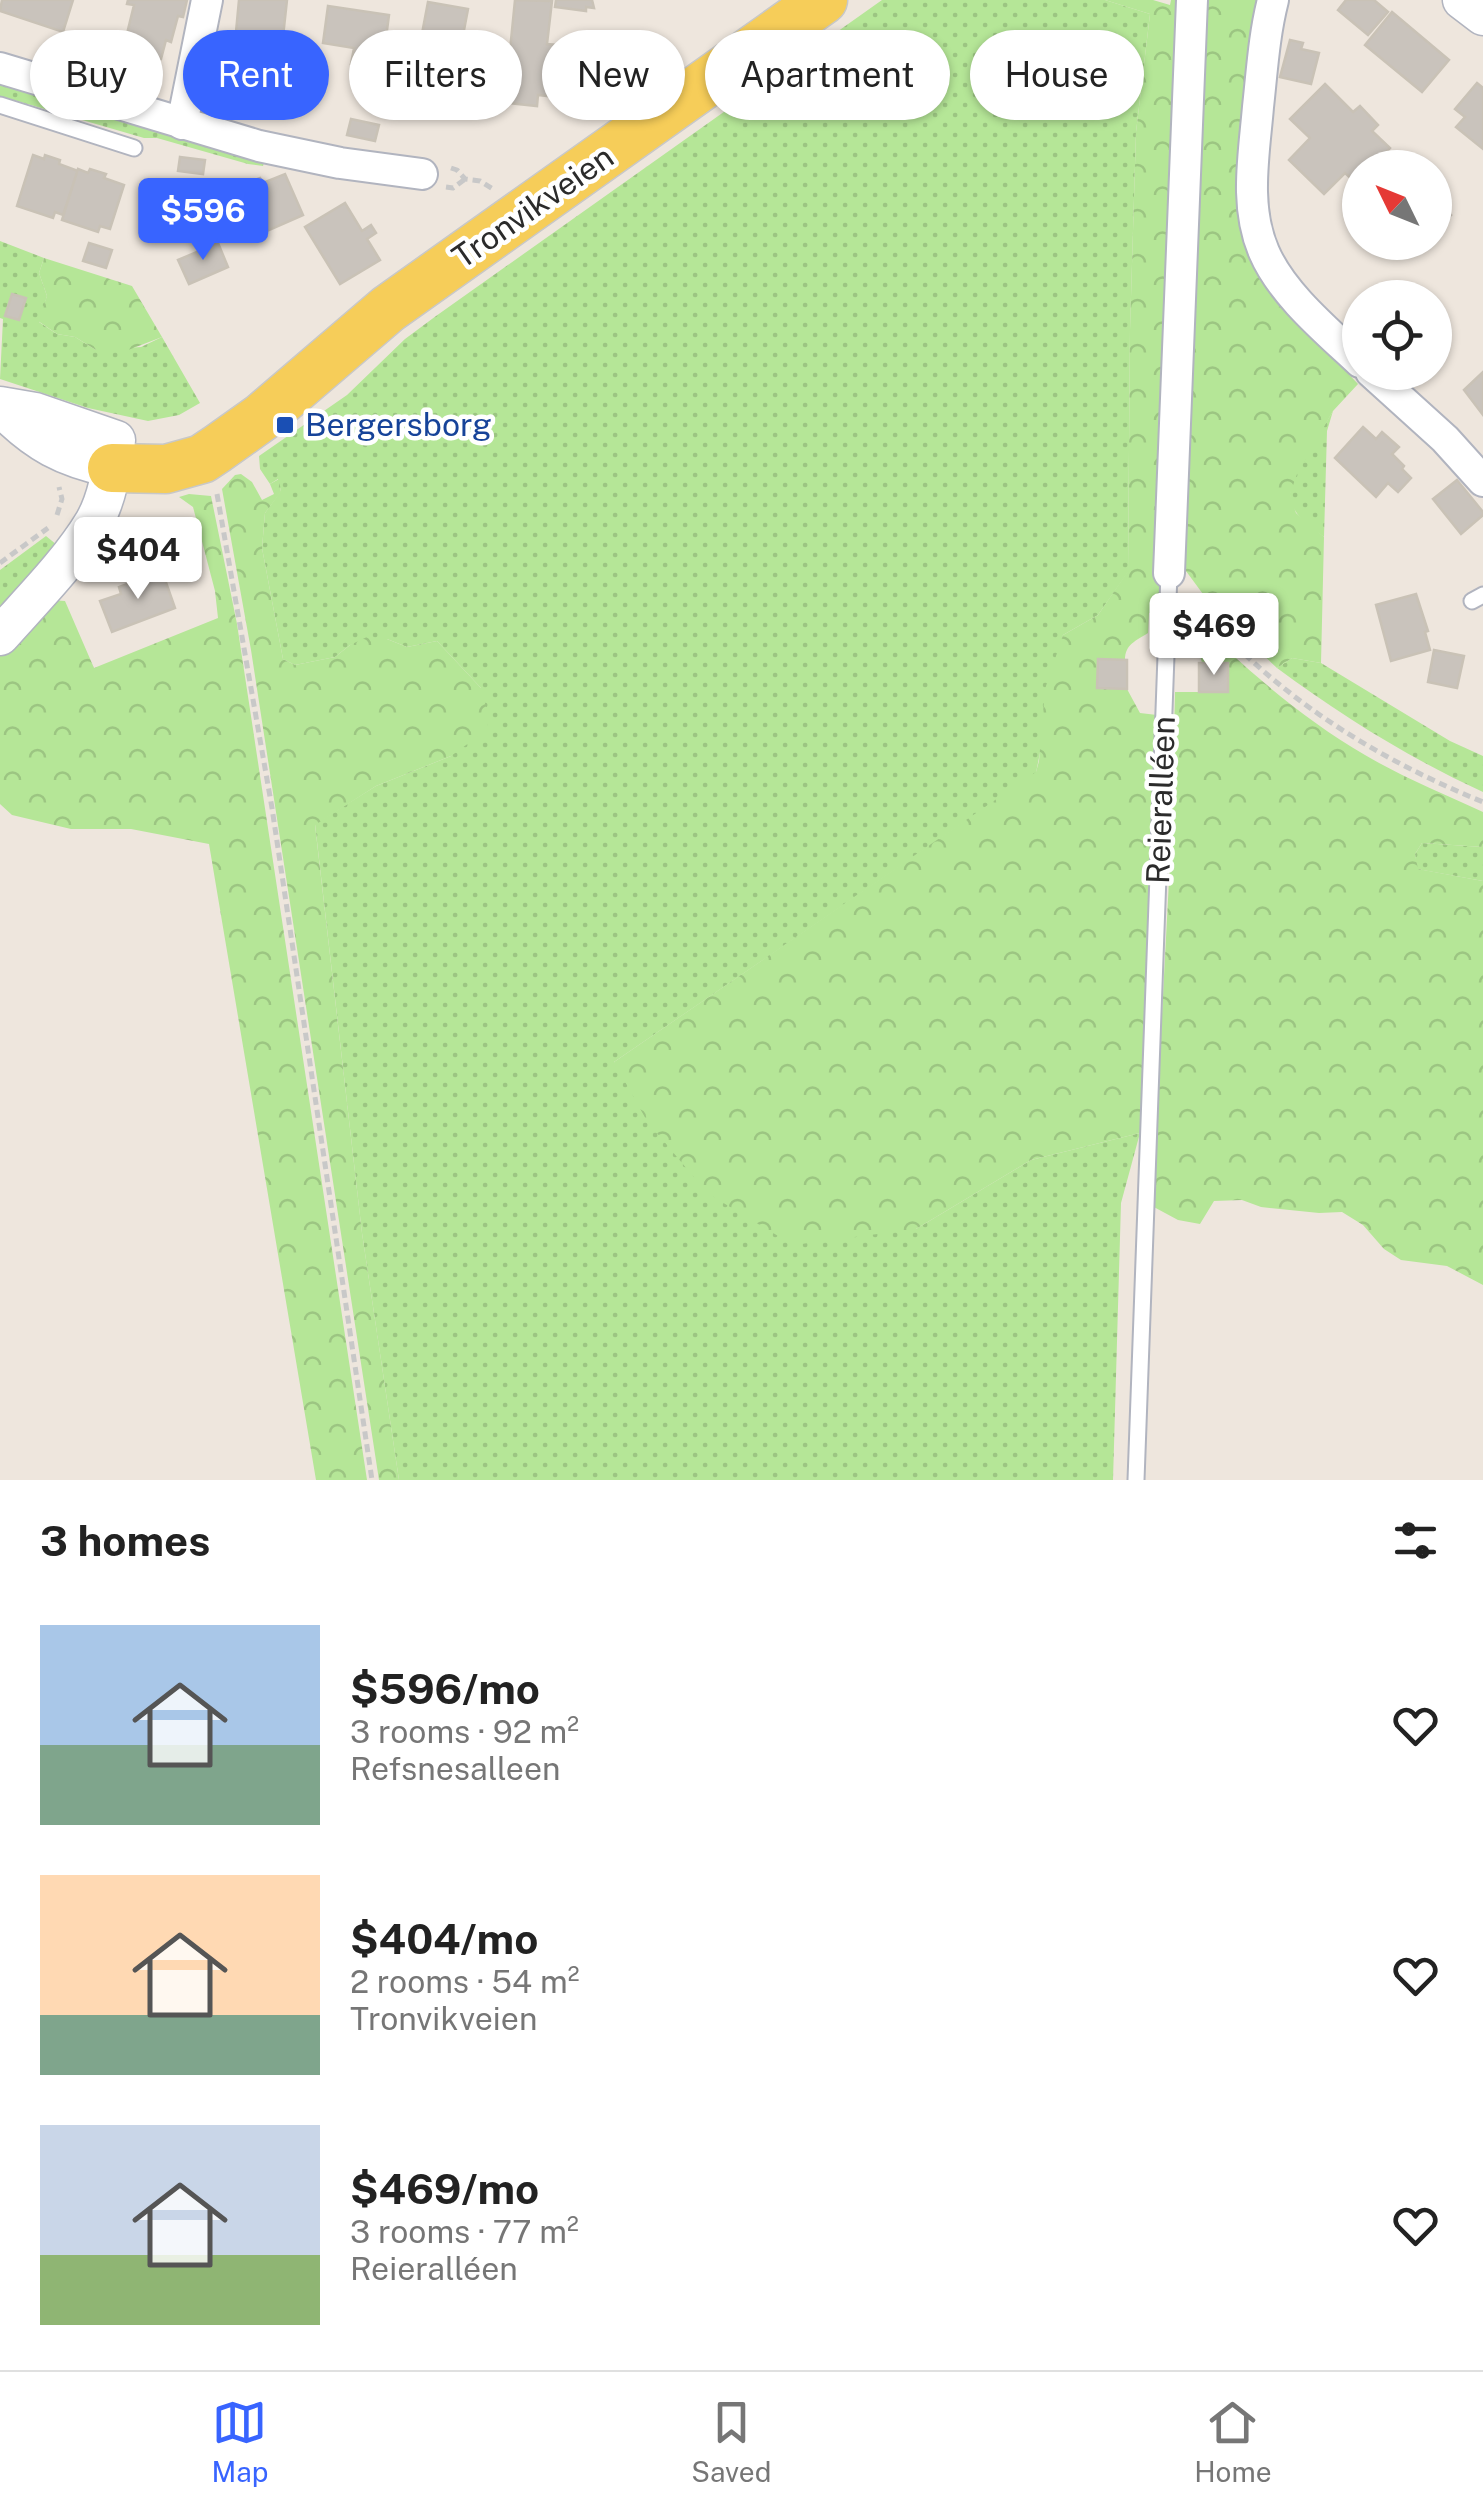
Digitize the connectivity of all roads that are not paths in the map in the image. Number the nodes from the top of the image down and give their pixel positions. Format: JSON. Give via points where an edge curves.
{"nodes":[{"id":1,"x":207,"y":0,"type":"edge"},
{"id":2,"x":823,"y":0,"type":"edge"},
{"id":3,"x":1192,"y":0,"type":"edge"},
{"id":4,"x":1273,"y":0,"type":"edge"},
{"id":5,"x":1462,"y":0,"type":"edge"},
{"id":6,"x":1483,"y":16,"type":"edge"},
{"id":7,"x":0,"y":68,"type":"edge"},
{"id":8,"x":0,"y":105,"type":"edge"},
{"id":9,"x":182,"y":124,"type":"junction"},
{"id":10,"x":134,"y":148,"type":"dead end"},
{"id":11,"x":422,"y":174,"type":"road end"},
{"id":12,"x":1342,"y":345,"type":"edge"},
{"id":13,"x":1391,"y":390,"type":"edge"},
{"id":14,"x":0,"y":406,"type":"edge"},
{"id":15,"x":114,"y":454,"type":"junction"},
{"id":16,"x":1483,"y":481,"type":"edge"},
{"id":17,"x":1169,"y":573,"type":"joint"},
{"id":18,"x":0,"y":636,"type":"edge"},
{"id":19,"x":1136,"y":1480,"type":"edge"}],
"edges":[{"from":1,"to":9,"type":"street"},
{"from":2,"to":15,"type":"main road","name":"Tronvikveien","via":[[388,309],[202,459],[138,470]]},
{"from":3,"to":17,"type":"street","name":"Reieralléen"},
{"from":4,"to":12,"type":"street","via":[[1265,31],[1253,212],[1277,276]]},
{"from":5,"to":6,"type":"street"},
{"from":7,"to":9,"type":"street"},
{"from":8,"to":10,"type":"lane"},
{"from":9,"to":11,"type":"street","via":[[258,146]]},
{"from":13,"to":16,"type":"street"},
{"from":14,"to":15,"type":"street","via":[[24,430],[81,461]]},
{"from":15,"to":18,"type":"street","via":[[96,520]]},
{"from":17,"to":19,"type":"lane","name":"Reieralléen"}]}
